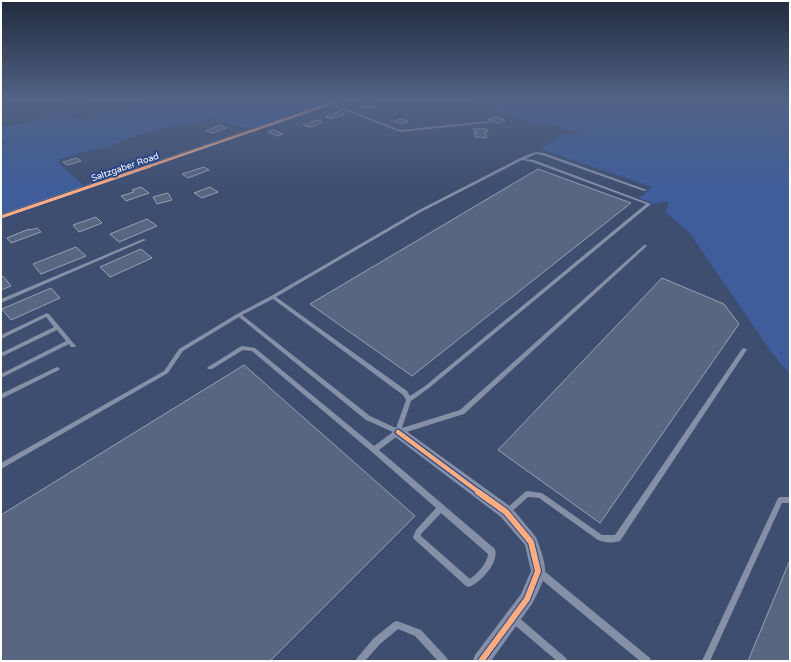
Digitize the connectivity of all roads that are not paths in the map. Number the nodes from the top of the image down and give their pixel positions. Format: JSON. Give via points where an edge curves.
{"nodes":[{"id":1,"x":256,"y":130,"type":"edge"},
{"id":2,"x":397,"y":130,"type":"edge"},
{"id":3,"x":411,"y":130,"type":"edge"},
{"id":4,"x":522,"y":159,"type":"junction"},
{"id":5,"x":645,"y":190,"type":"dead end"},
{"id":6,"x":1,"y":217,"type":"edge"},
{"id":7,"x":144,"y":240,"type":"dead end"},
{"id":8,"x":645,"y":246,"type":"dead end"},
{"id":9,"x":273,"y":297,"type":"junction"},
{"id":10,"x":1,"y":301,"type":"edge"},
{"id":11,"x":239,"y":315,"type":"junction"},
{"id":12,"x":57,"y":328,"type":"junction"},
{"id":13,"x":1,"y":337,"type":"edge"},
{"id":14,"x":744,"y":350,"type":"dead end"},
{"id":15,"x":1,"y":355,"type":"edge"},
{"id":16,"x":210,"y":368,"type":"dead end"},
{"id":17,"x":56,"y":369,"type":"dead end"},
{"id":18,"x":1,"y":376,"type":"edge"},
{"id":19,"x":1,"y":397,"type":"edge"},
{"id":20,"x":410,"y":400,"type":"junction"},
{"id":21,"x":398,"y":432,"type":"junction"},
{"id":22,"x":374,"y":450,"type":"junction"},
{"id":23,"x":1,"y":466,"type":"edge"},
{"id":24,"x":790,"y":500,"type":"edge"},
{"id":25,"x":441,"y":508,"type":"junction"},
{"id":26,"x":506,"y":512,"type":"junction"},
{"id":27,"x":538,"y":571,"type":"junction"},
{"id":28,"x":512,"y":618,"type":"junction"},
{"id":29,"x":360,"y":661,"type":"edge"},
{"id":30,"x":444,"y":661,"type":"edge"},
{"id":31,"x":481,"y":661,"type":"edge"},
{"id":32,"x":563,"y":661,"type":"edge"},
{"id":33,"x":647,"y":661,"type":"edge"},
{"id":34,"x":706,"y":661,"type":"edge"}],
"edges":[{"from":1,"to":6,"type":"street","name":"Saltzgaber Road"},
{"from":2,"to":3,"type":"lane"},
{"from":4,"to":5,"type":"lane","via":[[536,153],[543,154]]},
{"from":4,"to":9,"type":"lane","via":[[420,211]]},
{"from":4,"to":20,"type":"lane","via":[[534,161],[649,204]]},
{"from":7,"to":10,"type":"lane"},
{"from":8,"to":21,"type":"lane","via":[[462,412]]},
{"from":9,"to":11,"type":"lane"},
{"from":9,"to":20,"type":"lane","via":[[405,393]]},
{"from":11,"to":21,"type":"lane","via":[[368,418]]},
{"from":11,"to":23,"type":"lane","via":[[181,350],[166,372]]},
{"from":12,"to":13,"type":"lane","via":[[47,315]]},
{"from":12,"to":15,"type":"lane"},
{"from":12,"to":18,"type":"lane","via":[[71,344]]},
{"from":14,"to":26,"type":"lane","via":[[617,539],[601,538],[540,495],[527,494]]},
{"from":16,"to":22,"type":"lane","via":[[242,348],[253,349]]},
{"from":17,"to":19,"type":"lane"},
{"from":20,"to":21,"type":"lane"},
{"from":21,"to":22,"type":"lane"},
{"from":21,"to":26,"type":"street"},
{"from":22,"to":25,"type":"lane"},
{"from":24,"to":34,"type":"lane","via":[[780,500]]},
{"from":25,"to":25,"type":"lane","via":[[492,552],[492,558],[474,582],[469,583],[417,537],[418,532]]},
{"from":26,"to":27,"type":"street","via":[[531,542]]},
{"from":27,"to":28,"type":"street","via":[[528,599]]},
{"from":27,"to":33,"type":"lane"},
{"from":28,"to":31,"type":"street"},
{"from":28,"to":32,"type":"lane"},
{"from":29,"to":30,"type":"lane","via":[[377,641],[397,625],[418,633]]}]}
